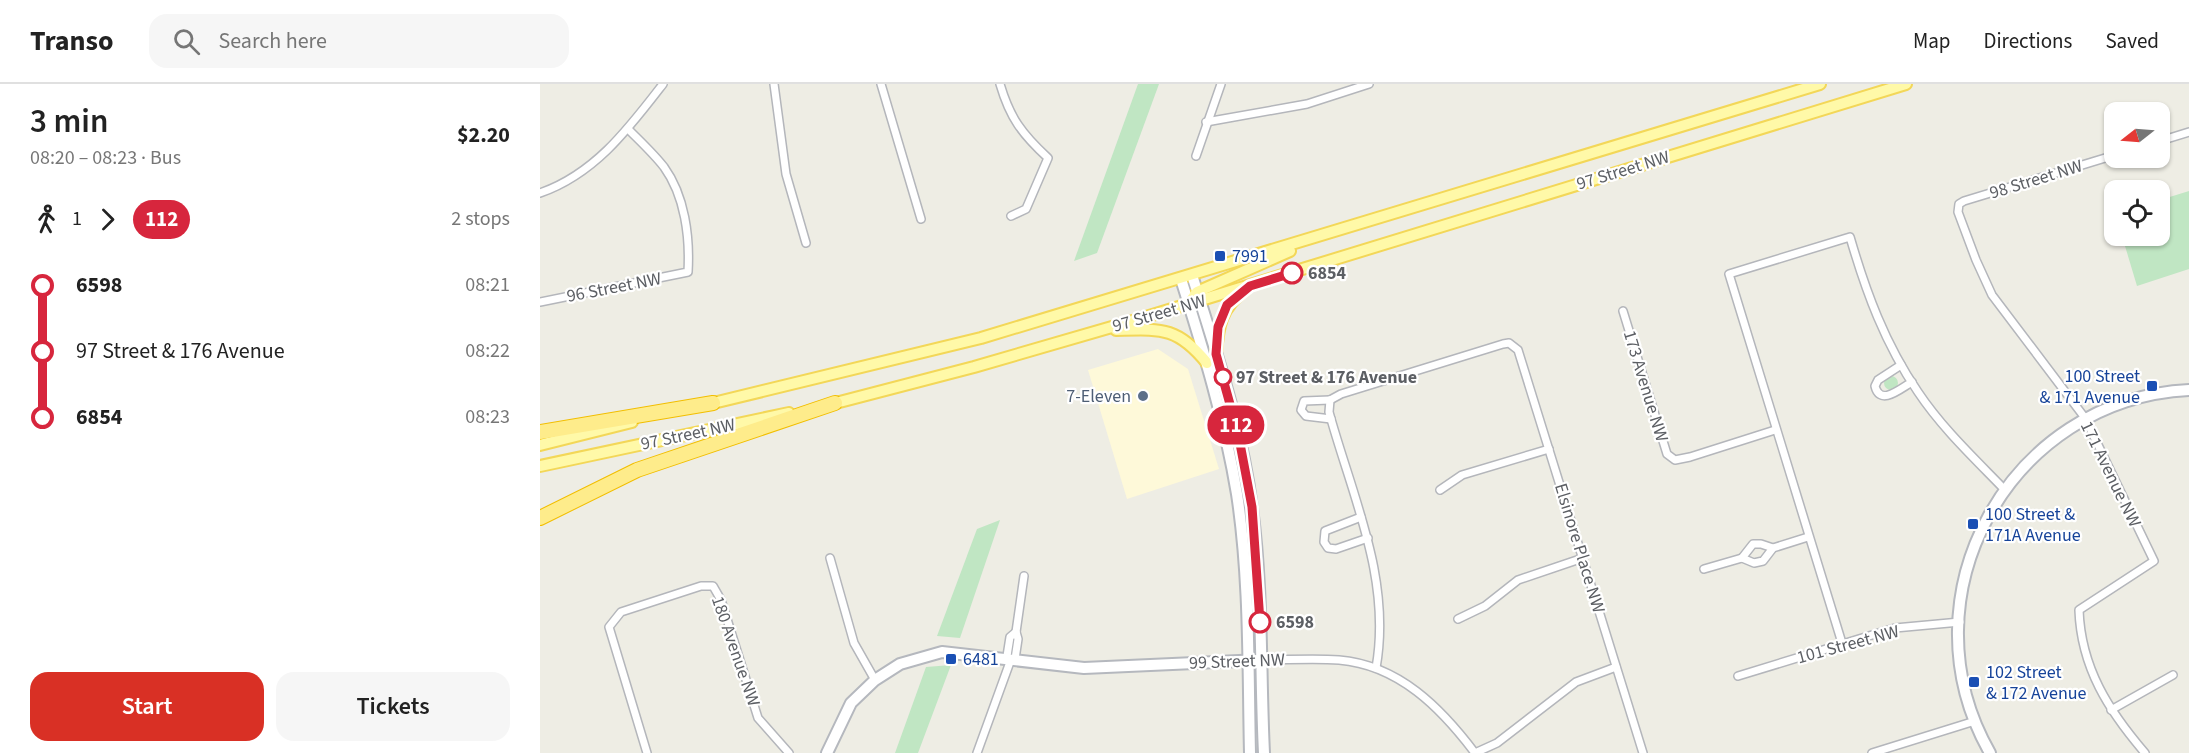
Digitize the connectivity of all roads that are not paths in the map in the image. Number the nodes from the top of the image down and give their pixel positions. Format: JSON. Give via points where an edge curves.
{"nodes":[{"id":1,"x":663,"y":84,"type":"edge"},
{"id":2,"x":774,"y":84,"type":"edge"},
{"id":3,"x":881,"y":84,"type":"edge"},
{"id":4,"x":1000,"y":84,"type":"edge"},
{"id":5,"x":1221,"y":84,"type":"edge"},
{"id":6,"x":1369,"y":84,"type":"edge"},
{"id":7,"x":1820,"y":84,"type":"edge"},
{"id":8,"x":1906,"y":84,"type":"edge"},
{"id":9,"x":1206,"y":122,"type":"junction"},
{"id":10,"x":628,"y":129,"type":"junction"},
{"id":11,"x":2189,"y":132,"type":"edge"},
{"id":12,"x":2170,"y":138,"type":"edge"},
{"id":13,"x":1196,"y":156,"type":"dead end"},
{"id":14,"x":2104,"y":158,"type":"edge"},
{"id":15,"x":540,"y":193,"type":"edge"},
{"id":16,"x":1959,"y":204,"type":"joint"},
{"id":17,"x":1011,"y":216,"type":"dead end"},
{"id":18,"x":921,"y":219,"type":"dead end"},
{"id":19,"x":1338,"y":231,"type":"junction"},
{"id":20,"x":806,"y":243,"type":"dead end"},
{"id":21,"x":1192,"y":275,"type":"junction"},
{"id":22,"x":1181,"y":279,"type":"junction"},
{"id":23,"x":1250,"y":286,"type":"junction"},
{"id":24,"x":1199,"y":296,"type":"junction"},
{"id":25,"x":540,"y":302,"type":"edge"},
{"id":26,"x":1189,"y":303,"type":"junction"},
{"id":27,"x":1623,"y":312,"type":"dead end"},
{"id":28,"x":1098,"y":331,"type":"junction"},
{"id":29,"x":1216,"y":354,"type":"junction"},
{"id":30,"x":1207,"y":363,"type":"junction"},
{"id":31,"x":1901,"y":365,"type":"junction"},
{"id":32,"x":1912,"y":382,"type":"junction"},
{"id":33,"x":2189,"y":390,"type":"edge"},
{"id":34,"x":1330,"y":400,"type":"junction"},
{"id":35,"x":713,"y":403,"type":"junction"},
{"id":36,"x":835,"y":403,"type":"junction"},
{"id":37,"x":2085,"y":418,"type":"junction"},
{"id":38,"x":1331,"y":419,"type":"junction"},
{"id":39,"x":1775,"y":430,"type":"junction"},
{"id":40,"x":540,"y":432,"type":"edge"},
{"id":41,"x":540,"y":445,"type":"edge"},
{"id":42,"x":1549,"y":449,"type":"junction"},
{"id":43,"x":540,"y":466,"type":"edge"},
{"id":44,"x":2004,"y":489,"type":"junction"},
{"id":45,"x":1440,"y":490,"type":"dead end"},
{"id":46,"x":1360,"y":516,"type":"junction"},
{"id":47,"x":540,"y":518,"type":"edge"},
{"id":48,"x":1808,"y":537,"type":"junction"},
{"id":49,"x":1368,"y":538,"type":"junction"},
{"id":50,"x":1773,"y":548,"type":"junction"},
{"id":51,"x":830,"y":558,"type":"dead end"},
{"id":52,"x":1583,"y":558,"type":"junction"},
{"id":53,"x":1742,"y":558,"type":"junction"},
{"id":54,"x":1704,"y":569,"type":"dead end"},
{"id":55,"x":1024,"y":576,"type":"dead end"},
{"id":56,"x":1458,"y":619,"type":"dead end"},
{"id":57,"x":1959,"y":622,"type":"junction"},
{"id":58,"x":1842,"y":643,"type":"junction"},
{"id":59,"x":1261,"y":660,"type":"junction"},
{"id":60,"x":1248,"y":661,"type":"junction"},
{"id":61,"x":1010,"y":662,"type":"junction"},
{"id":62,"x":1616,"y":667,"type":"junction"},
{"id":63,"x":1376,"y":668,"type":"junction"},
{"id":64,"x":2173,"y":675,"type":"dead end"},
{"id":65,"x":1738,"y":676,"type":"dead end"},
{"id":66,"x":875,"y":680,"type":"junction"},
{"id":67,"x":2110,"y":711,"type":"junction"},
{"id":68,"x":1975,"y":721,"type":"junction"},
{"id":69,"x":647,"y":753,"type":"edge"},
{"id":70,"x":789,"y":753,"type":"edge"},
{"id":71,"x":827,"y":753,"type":"edge"},
{"id":72,"x":977,"y":753,"type":"edge"},
{"id":73,"x":1250,"y":753,"type":"edge"},
{"id":74,"x":1264,"y":753,"type":"edge"},
{"id":75,"x":1475,"y":753,"type":"edge"},
{"id":76,"x":1643,"y":753,"type":"edge"},
{"id":77,"x":1872,"y":753,"type":"edge"},
{"id":78,"x":1990,"y":753,"type":"edge"},
{"id":79,"x":2145,"y":753,"type":"edge"}],
"edges":[{"from":1,"to":10,"type":"street"},
{"from":2,"to":20,"type":"street","via":[[786,174]]},
{"from":3,"to":18,"type":"street"},
{"from":4,"to":17,"type":"street","via":[[1006,106],[1024,135],[1048,158],[1026,210]]},
{"from":5,"to":9,"type":"street"},
{"from":6,"to":9,"type":"street","via":[[1307,104]]},
{"from":7,"to":19,"type":"main road","name":"97 Street NW"},
{"from":8,"to":23,"type":"main road","name":"97 Street NW"},
{"from":9,"to":13,"type":"street"},
{"from":10,"to":15,"type":"street","via":[[602,158]]},
{"from":10,"to":25,"type":"street","name":"96 Street NW","via":[[663,167],[678,193],[689,246],[688,272]]},
{"from":11,"to":12,"type":"street"},
{"from":14,"to":16,"type":"street","name":"98 Street NW"},
{"from":16,"to":37,"type":"street","name":"171 Avenue NW","via":[[1958,212],[1992,295]]},
{"from":19,"to":21,"type":"main road","name":"97 Street NW"},
{"from":19,"to":24,"type":"main road"},
{"from":21,"to":22,"type":"main road","name":"97 Street NW"},
{"from":21,"to":24,"type":"street"},
{"from":22,"to":26,"type":"street"},
{"from":22,"to":35,"type":"main road","name":"97 Street NW","via":[[981,338]]},
{"from":23,"to":24,"type":"main road","name":"97 Street NW"},
{"from":23,"to":29,"type":"main road","via":[[1232,300],[1222,315]]},
{"from":24,"to":26,"type":"main road"},
{"from":24,"to":29,"type":"street"},
{"from":26,"to":28,"type":"main road","name":"97 Street NW"},
{"from":26,"to":30,"type":"street"},
{"from":27,"to":39,"type":"street","name":"173 Avenue NW","via":[[1667,454],[1675,460],[1682,459]]},
{"from":28,"to":30,"type":"main road","via":[[1172,332],[1194,347]]},
{"from":28,"to":36,"type":"main road","name":"97 Street NW"},
{"from":29,"to":59,"type":"street","via":[[1238,433],[1252,507]]},
{"from":30,"to":60,"type":"street","via":[[1240,516]]},
{"from":31,"to":32,"type":"street"},
{"from":31,"to":32,"type":"street","via":[[1878,380],[1877,392],[1889,396]]},
{"from":31,"to":39,"type":"street","via":[[1872,306],[1850,237],[1729,274]]},
{"from":32,"to":44,"type":"street","via":[[1945,426]]},
{"from":33,"to":37,"type":"street","via":[[2141,397]]},
{"from":34,"to":38,"type":"street"},
{"from":34,"to":38,"type":"street","via":[[1305,401],[1302,410],[1306,416]]},
{"from":34,"to":42,"type":"street","name":"Elsinore Place NW","via":[[1503,344],[1513,346],[1521,358]]},
{"from":35,"to":40,"type":"highway"},
{"from":35,"to":41,"type":"main road","name":"97 Street NW"},
{"from":36,"to":43,"type":"main road","name":"97 Street NW"},
{"from":36,"to":47,"type":"highway","via":[[637,470]]},
{"from":37,"to":44,"type":"street","via":[[2034,454]]},
{"from":37,"to":67,"type":"street","name":"171 Avenue NW","via":[[2154,561],[2079,610],[2089,663]]},
{"from":38,"to":46,"type":"street"},
{"from":39,"to":48,"type":"street"},
{"from":42,"to":45,"type":"street","via":[[1462,476]]},
{"from":42,"to":52,"type":"street","name":"Elsinore Place NW"},
{"from":44,"to":57,"type":"street","via":[[1978,535],[1965,575]]},
{"from":46,"to":49,"type":"street"},
{"from":46,"to":49,"type":"street","via":[[1325,531],[1324,542],[1328,548],[1336,549]]},
{"from":48,"to":50,"type":"street"},
{"from":48,"to":58,"type":"street"},
{"from":49,"to":63,"type":"street","via":[[1380,597],[1381,640]]},
{"from":50,"to":53,"type":"street","via":[[1753,544]]},
{"from":50,"to":53,"type":"street","via":[[1763,561],[1754,563]]},
{"from":51,"to":66,"type":"street","via":[[854,643]]},
{"from":52,"to":56,"type":"street","via":[[1518,580],[1485,606]]},
{"from":52,"to":62,"type":"street","name":"Elsinore Place NW"},
{"from":53,"to":54,"type":"street"},
{"from":55,"to":61,"type":"street","via":[[1016,632],[1010,637],[1006,656]]},
{"from":57,"to":58,"type":"street","name":"101 Street NW","via":[[1895,628]]},
{"from":57,"to":68,"type":"street","via":[[1963,677]]},
{"from":58,"to":65,"type":"street","name":"101 Street NW"},
{"from":59,"to":60,"type":"street","name":"99 Street NW"},
{"from":59,"to":63,"type":"street","name":"99 Street NW","via":[[1341,660]]},
{"from":59,"to":74,"type":"street"},
{"from":60,"to":61,"type":"street","name":"99 Street NW","via":[[1084,668]]},
{"from":60,"to":73,"type":"street"},
{"from":61,"to":66,"type":"street","name":"99 Street NW","via":[[942,652],[900,664]]},
{"from":61,"to":72,"type":"street"},
{"from":62,"to":75,"type":"street","via":[[1576,682],[1497,743]]},
{"from":62,"to":76,"type":"street","name":"Elsinore Place NW"},
{"from":63,"to":75,"type":"street","name":"99 Street NW","via":[[1417,690],[1448,718]]},
{"from":64,"to":67,"type":"street"},
{"from":66,"to":71,"type":"street","name":"99 Street NW","via":[[851,703]]},
{"from":67,"to":79,"type":"street"},
{"from":68,"to":77,"type":"street"},
{"from":68,"to":78,"type":"street"},
{"from":69,"to":70,"type":"street","name":"180 Avenue NW","via":[[609,627],[621,612],[701,586],[713,586],[758,718]]}]}
